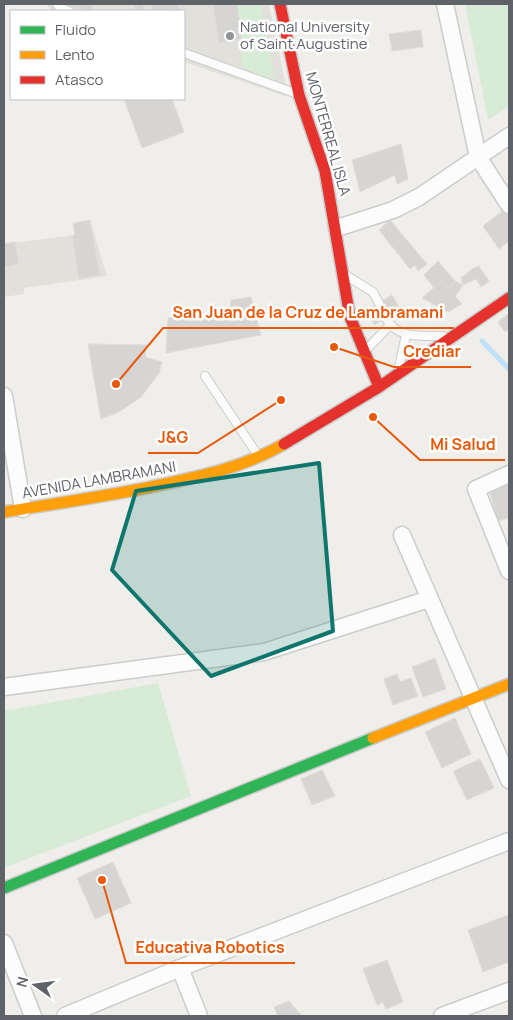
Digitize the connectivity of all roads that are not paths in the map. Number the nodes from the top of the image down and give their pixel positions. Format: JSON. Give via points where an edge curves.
{"nodes":[{"id":1,"x":280,"y":4,"type":"edge"},
{"id":2,"x":445,"y":4,"type":"edge"},
{"id":3,"x":185,"y":53,"type":"edge"},
{"id":4,"x":299,"y":95,"type":"junction"},
{"id":5,"x":509,"y":136,"type":"edge"},
{"id":6,"x":478,"y":158,"type":"junction"},
{"id":7,"x":509,"y":205,"type":"edge"},
{"id":8,"x":336,"y":228,"type":"junction"},
{"id":9,"x":342,"y":273,"type":"junction"},
{"id":10,"x":509,"y":298,"type":"edge"},
{"id":11,"x":379,"y":303,"type":"dead end"},
{"id":12,"x":406,"y":335,"type":"junction"},
{"id":13,"x":452,"y":337,"type":"junction"},
{"id":14,"x":364,"y":352,"type":"junction"},
{"id":15,"x":398,"y":374,"type":"junction"},
{"id":16,"x":205,"y":376,"type":"dead end"},
{"id":17,"x":379,"y":387,"type":"junction"},
{"id":18,"x":4,"y":396,"type":"edge"},
{"id":19,"x":260,"y":458,"type":"junction"},
{"id":20,"x":509,"y":474,"type":"edge"},
{"id":21,"x":23,"y":509,"type":"junction"},
{"id":22,"x":4,"y":512,"type":"edge"},
{"id":23,"x":402,"y":535,"type":"dead end"},
{"id":24,"x":509,"y":571,"type":"edge"},
{"id":25,"x":429,"y":599,"type":"junction"},
{"id":26,"x":509,"y":684,"type":"edge"},
{"id":27,"x":4,"y":687,"type":"edge"},
{"id":28,"x":473,"y":697,"type":"junction"},
{"id":29,"x":509,"y":780,"type":"edge"},
{"id":30,"x":509,"y":841,"type":"edge"},
{"id":31,"x":4,"y":888,"type":"edge"},
{"id":32,"x":4,"y":943,"type":"edge"},
{"id":33,"x":180,"y":968,"type":"junction"},
{"id":34,"x":509,"y":991,"type":"edge"},
{"id":35,"x":32,"y":1016,"type":"edge"},
{"id":36,"x":65,"y":1016,"type":"edge"},
{"id":37,"x":199,"y":1016,"type":"edge"},
{"id":38,"x":442,"y":1016,"type":"edge"}],
"edges":[{"from":1,"to":4,"type":"street","name":"MONTERREAL ISLA"},
{"from":2,"to":6,"type":"street"},
{"from":3,"to":4,"type":"lane"},
{"from":4,"to":8,"type":"street","name":"MONTERREAL ISLA","via":[[325,171]]},
{"from":5,"to":6,"type":"street"},
{"from":6,"to":7,"type":"street"},
{"from":6,"to":8,"type":"street","via":[[393,210]]},
{"from":8,"to":9,"type":"street","name":"MONTERREAL ISLA"},
{"from":9,"to":11,"type":"lane","via":[[373,292]]},
{"from":9,"to":14,"type":"street","name":"MONTERREAL ISLA","via":[[350,317]]},
{"from":10,"to":13,"type":"street","name":"AVENIDA LAMBRAMANI"},
{"from":12,"to":13,"type":"lane"},
{"from":12,"to":14,"type":"lane","via":[[387,322]]},
{"from":12,"to":15,"type":"lane"},
{"from":13,"to":15,"type":"street","name":"AVENIDA LAMBRAMANI"},
{"from":14,"to":17,"type":"street","name":"MONTERREAL ISLA"},
{"from":15,"to":17,"type":"street","name":"AVENIDA LAMBRAMANI"},
{"from":16,"to":19,"type":"lane"},
{"from":17,"to":19,"type":"street","name":"AVENIDA LAMBRAMANI"},
{"from":18,"to":21,"type":"street"},
{"from":19,"to":21,"type":"street","name":"AVENIDA LAMBRAMANI","via":[[210,475]]},
{"from":20,"to":24,"type":"street","via":[[476,489]]},
{"from":21,"to":22,"type":"street","name":"AVENIDA LAMBRAMANI"},
{"from":23,"to":25,"type":"street"},
{"from":25,"to":27,"type":"street","via":[[264,652]]},
{"from":25,"to":28,"type":"street"},
{"from":26,"to":28,"type":"street"},
{"from":28,"to":29,"type":"street"},
{"from":28,"to":31,"type":"street"},
{"from":30,"to":33,"type":"street"},
{"from":32,"to":35,"type":"street"},
{"from":33,"to":36,"type":"street"},
{"from":33,"to":37,"type":"street"},
{"from":34,"to":38,"type":"street"}]}
